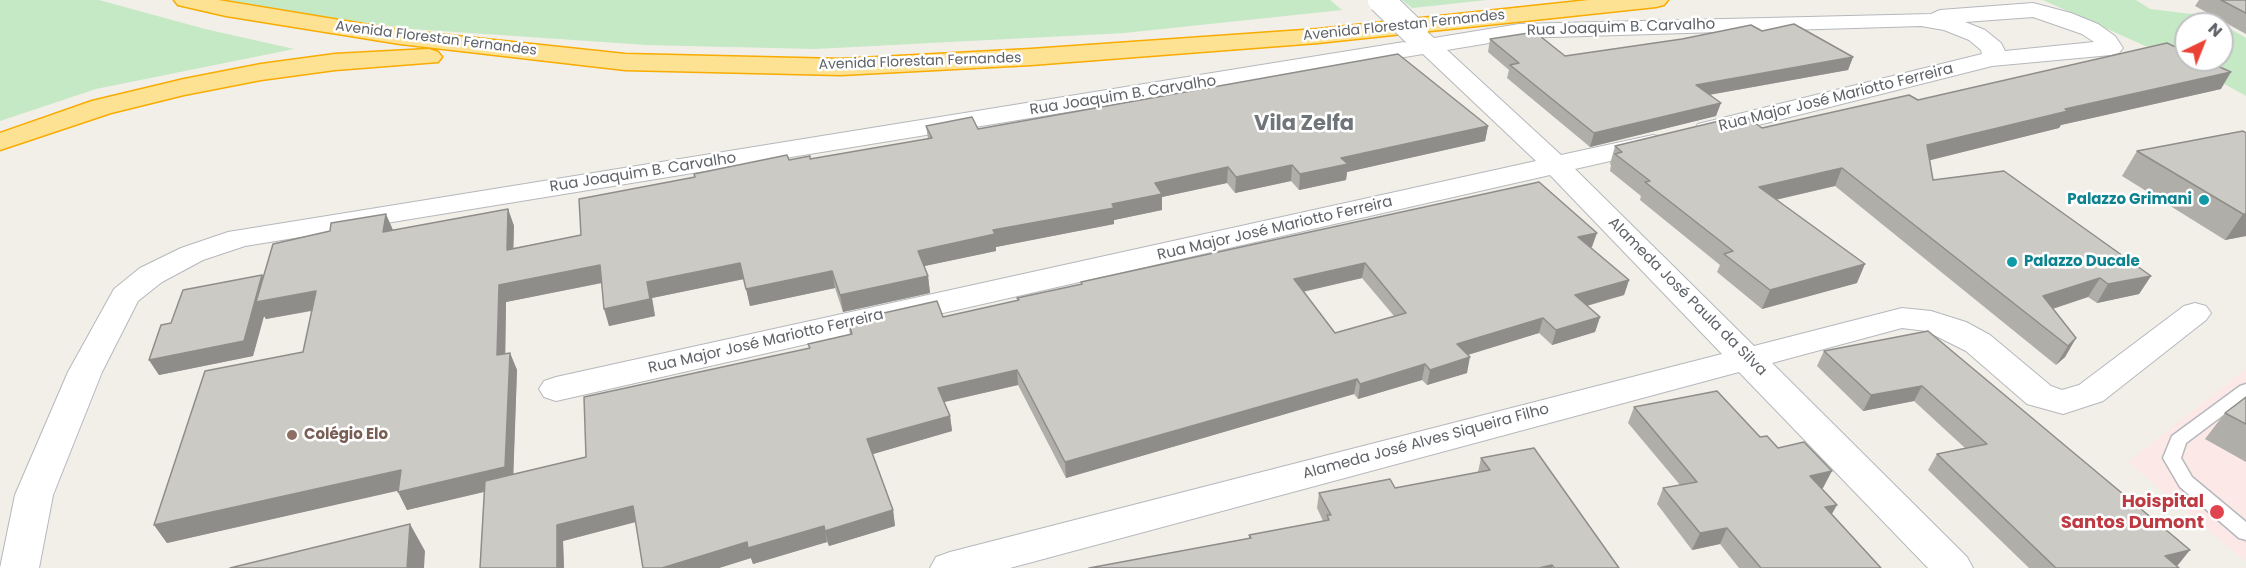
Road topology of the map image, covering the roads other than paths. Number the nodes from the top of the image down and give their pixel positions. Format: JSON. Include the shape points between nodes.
{"nodes":[{"id":1,"x":186,"y":0,"type":"edge"},
{"id":2,"x":1381,"y":0,"type":"edge"},
{"id":3,"x":1656,"y":0,"type":"edge"},
{"id":4,"x":1909,"y":19,"type":"junction"},
{"id":5,"x":1421,"y":40,"type":"junction"},
{"id":6,"x":1992,"y":59,"type":"junction"},
{"id":7,"x":625,"y":62,"type":"junction"},
{"id":8,"x":0,"y":142,"type":"edge"},
{"id":9,"x":1557,"y":166,"type":"junction"},
{"id":10,"x":2195,"y":313,"type":"dead end"},
{"id":11,"x":1748,"y":357,"type":"junction"},
{"id":12,"x":556,"y":389,"type":"dead end"},
{"id":13,"x":2246,"y":390,"type":"edge"},
{"id":14,"x":2246,"y":533,"type":"edge"},
{"id":15,"x":19,"y":568,"type":"edge"},
{"id":16,"x":950,"y":568,"type":"edge"},
{"id":17,"x":1953,"y":568,"type":"edge"}],
"edges":[{"from":1,"to":7,"type":"highway","name":"Avenida Florestan Fernandes","via":[[400,37]]},
{"from":2,"to":5,"type":"street","name":"Alameda José Paula da Silva","bridge":true},
{"from":3,"to":7,"type":"highway","name":"Avenida Florestan Fernandes","via":[[1318,36],[1031,57],[841,67]]},
{"from":4,"to":5,"type":"street","name":"Rua Joaquim B. Carvalho","via":[[1519,31]]},
{"from":4,"to":6,"type":"street","name":"Rua Joaquim B. Carvalho","via":[[1934,20],[1971,32],[1993,48]]},
{"from":4,"to":6,"type":"street","name":"Rua Major José Mariotto Ferreira","via":[[2033,10],[2090,29],[2111,48]]},
{"from":5,"to":9,"type":"street","name":"Alameda José Paula da Silva"},
{"from":5,"to":15,"type":"street","name":"Rua Joaquim B. Carvalho","via":[[239,238],[192,254],[151,275],[125,296],[85,372],[34,495]]},
{"from":6,"to":9,"type":"street","name":"Rua Major José Mariotto Ferreira"},
{"from":7,"to":8,"type":"highway","via":[[405,57],[324,63],[183,87],[102,107]]},
{"from":9,"to":11,"type":"street","name":"Alameda José Paula da Silva"},
{"from":9,"to":12,"type":"street","name":"Rua Major José Mariotto Ferreira"},
{"from":10,"to":11,"type":"street","name":"Alameda José Alves Siqueira Filho","via":[[2091,393],[2063,402],[2039,395],[1978,343],[1931,321],[1902,318]]},
{"from":11,"to":16,"type":"street","name":"Alameda José Alves Siqueira Filho"},
{"from":11,"to":17,"type":"street","name":"Alameda José Paula da Silva"},
{"from":13,"to":14,"type":"lane","via":[[2178,440],[2172,458],[2186,482]]}]}
